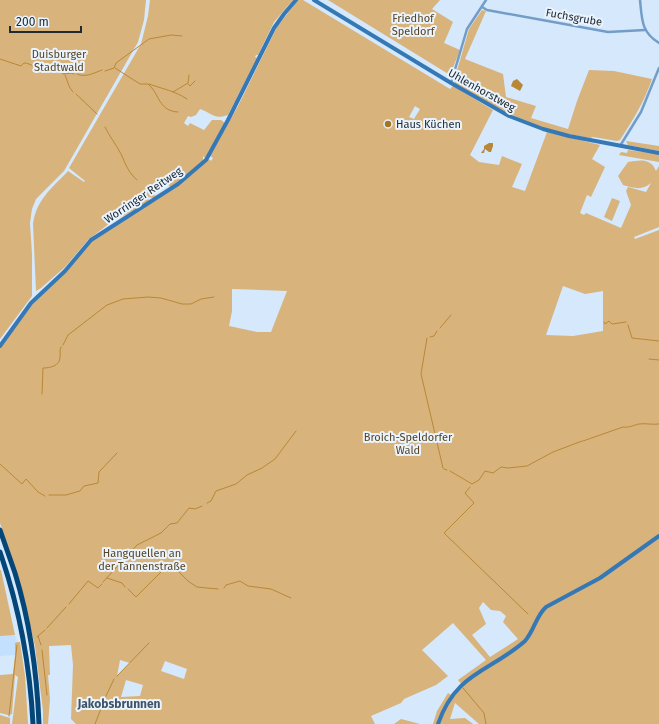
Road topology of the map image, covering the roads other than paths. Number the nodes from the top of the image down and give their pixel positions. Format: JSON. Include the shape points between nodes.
{"nodes":[{"id":1,"x":296,"y":0,"type":"edge"},
{"id":2,"x":314,"y":0,"type":"edge"},
{"id":3,"x":486,"y":0,"type":"edge"},
{"id":4,"x":640,"y":0,"type":"edge"},
{"id":5,"x":482,"y":7,"type":"junction"},
{"id":6,"x":645,"y":30,"type":"junction"},
{"id":7,"x":659,"y":43,"type":"edge"},
{"id":8,"x":659,"y":68,"type":"edge"},
{"id":9,"x":451,"y":83,"type":"junction"},
{"id":10,"x":620,"y":146,"type":"junction"},
{"id":11,"x":659,"y":152,"type":"edge"},
{"id":12,"x":0,"y":346,"type":"edge"},
{"id":13,"x":0,"y":530,"type":"edge"},
{"id":14,"x":659,"y":536,"type":"edge"},
{"id":15,"x":0,"y":552,"type":"edge"},
{"id":16,"x":33,"y":724,"type":"edge"},
{"id":17,"x":40,"y":724,"type":"edge"},
{"id":18,"x":438,"y":724,"type":"edge"}],
"edges":[{"from":1,"to":12,"type":"street","name":"Worringer Reitweg","via":[[274,28],[206,160],[178,184],[91,240],[65,271],[31,303]]},
{"from":2,"to":9,"type":"street","name":"Uhlenhorstweg"},
{"from":3,"to":5,"type":"street"},
{"from":4,"to":6,"type":"street"},
{"from":5,"to":6,"type":"street","name":"Fuchsgrube","via":[[608,32]]},
{"from":5,"to":9,"type":"street","via":[[467,29]]},
{"from":6,"to":7,"type":"street"},
{"from":8,"to":10,"type":"street","via":[[641,112]]},
{"from":9,"to":10,"type":"street","name":"Uhlenhorstweg","via":[[526,123],[569,136]]},
{"from":10,"to":11,"type":"street","name":"Uhlenhorstweg"},
{"from":13,"to":17,"type":"highway","via":[[15,574],[27,625]]},
{"from":14,"to":18,"type":"street","via":[[600,578],[542,610],[525,641],[460,685]]},
{"from":15,"to":16,"type":"highway","via":[[26,652]]}]}
